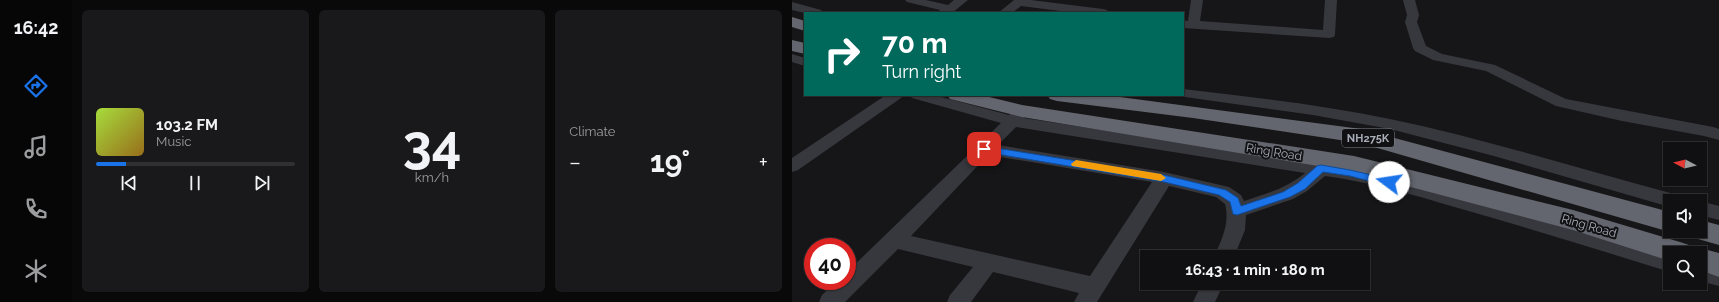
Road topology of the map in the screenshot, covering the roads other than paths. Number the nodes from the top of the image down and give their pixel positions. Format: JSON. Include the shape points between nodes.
{"nodes":[{"id":1,"x":911,"y":0,"type":"edge"},
{"id":2,"x":962,"y":0,"type":"edge"},
{"id":3,"x":1089,"y":0,"type":"edge"},
{"id":4,"x":1197,"y":0,"type":"edge"},
{"id":5,"x":1331,"y":0,"type":"edge"},
{"id":6,"x":1409,"y":0,"type":"edge"},
{"id":7,"x":1020,"y":1,"type":"edge"},
{"id":8,"x":792,"y":6,"type":"edge"},
{"id":9,"x":947,"y":11,"type":"edge"},
{"id":10,"x":1078,"y":11,"type":"edge"},
{"id":11,"x":813,"y":12,"type":"edge"},
{"id":12,"x":1005,"y":12,"type":"edge"},
{"id":13,"x":1090,"y":12,"type":"edge"},
{"id":14,"x":792,"y":22,"type":"edge"},
{"id":15,"x":1188,"y":25,"type":"edge"},
{"id":16,"x":804,"y":26,"type":"edge"},
{"id":17,"x":792,"y":45,"type":"edge"},
{"id":18,"x":804,"y":49,"type":"edge"},
{"id":19,"x":792,"y":58,"type":"edge"},
{"id":20,"x":804,"y":62,"type":"edge"},
{"id":21,"x":1184,"y":93,"type":"edge"},
{"id":22,"x":895,"y":96,"type":"edge"},
{"id":23,"x":922,"y":96,"type":"edge"},
{"id":24,"x":960,"y":96,"type":"edge"},
{"id":25,"x":1065,"y":96,"type":"edge"},
{"id":26,"x":1017,"y":116,"type":"junction"},
{"id":27,"x":1719,"y":135,"type":"edge"},
{"id":28,"x":984,"y":149,"type":"junction"},
{"id":29,"x":792,"y":166,"type":"edge"},
{"id":30,"x":1321,"y":169,"type":"junction"},
{"id":31,"x":1164,"y":178,"type":"junction"},
{"id":32,"x":1663,"y":198,"type":"edge"},
{"id":33,"x":1707,"y":210,"type":"edge"},
{"id":34,"x":1237,"y":211,"type":"junction"},
{"id":35,"x":1719,"y":213,"type":"edge"},
{"id":36,"x":1663,"y":220,"type":"edge"},
{"id":37,"x":1707,"y":232,"type":"edge"},
{"id":38,"x":1719,"y":235,"type":"edge"},
{"id":39,"x":894,"y":240,"type":"junction"},
{"id":40,"x":1663,"y":248,"type":"edge"},
{"id":41,"x":1227,"y":250,"type":"edge"},
{"id":42,"x":1663,"y":261,"type":"edge"},
{"id":43,"x":1707,"y":261,"type":"edge"},
{"id":44,"x":989,"y":262,"type":"junction"},
{"id":45,"x":1719,"y":265,"type":"edge"},
{"id":46,"x":1707,"y":274,"type":"edge"},
{"id":47,"x":1719,"y":277,"type":"edge"},
{"id":48,"x":1210,"y":290,"type":"edge"},
{"id":49,"x":1090,"y":294,"type":"edge"},
{"id":50,"x":830,"y":302,"type":"edge"},
{"id":51,"x":958,"y":302,"type":"edge"},
{"id":52,"x":1204,"y":302,"type":"edge"}],
"edges":[{"from":1,"to":9,"type":"street"},
{"from":2,"to":9,"type":"street"},
{"from":3,"to":10,"type":"street"},
{"from":4,"to":15,"type":"street"},
{"from":5,"to":15,"type":"street","via":[[1329,34]]},
{"from":6,"to":27,"type":"street","via":[[1420,48],[1438,57],[1490,68],[1561,103]]},
{"from":7,"to":10,"type":"street"},
{"from":7,"to":12,"type":"street"},
{"from":8,"to":11,"type":"street"},
{"from":10,"to":13,"type":"street"},
{"from":14,"to":16,"type":"highway"},
{"from":17,"to":18,"type":"highway"},
{"from":19,"to":20,"type":"street"},
{"from":21,"to":32,"type":"street","via":[[1390,124]]},
{"from":22,"to":29,"type":"street"},
{"from":23,"to":26,"type":"street"},
{"from":24,"to":26,"type":"highway","name":"Ring Road","number":"NH275K"},
{"from":25,"to":36,"type":"highway","name":"Ring Road","number":"NH275K","via":[[1361,136]]},
{"from":26,"to":28,"type":"street"},
{"from":26,"to":30,"type":"street","via":[[1251,159]]},
{"from":26,"to":40,"type":"highway","name":"Ring Road","number":"NH275K","via":[[1354,164],[1573,220]]},
{"from":28,"to":31,"type":"street"},
{"from":28,"to":39,"type":"street"},
{"from":30,"to":34,"type":"street","via":[[1301,186],[1286,194]]},
{"from":30,"to":42,"type":"street","via":[[1350,173],[1415,189]]},
{"from":31,"to":34,"type":"street","via":[[1222,192],[1234,200]]},
{"from":31,"to":49,"type":"street"},
{"from":33,"to":35,"type":"street"},
{"from":34,"to":41,"type":"street","via":[[1237,227]]},
{"from":37,"to":38,"type":"highway"},
{"from":39,"to":44,"type":"street"},
{"from":39,"to":50,"type":"street"},
{"from":43,"to":45,"type":"highway"},
{"from":44,"to":49,"type":"street"},
{"from":44,"to":51,"type":"street"},
{"from":46,"to":47,"type":"street"},
{"from":48,"to":52,"type":"street"}]}
